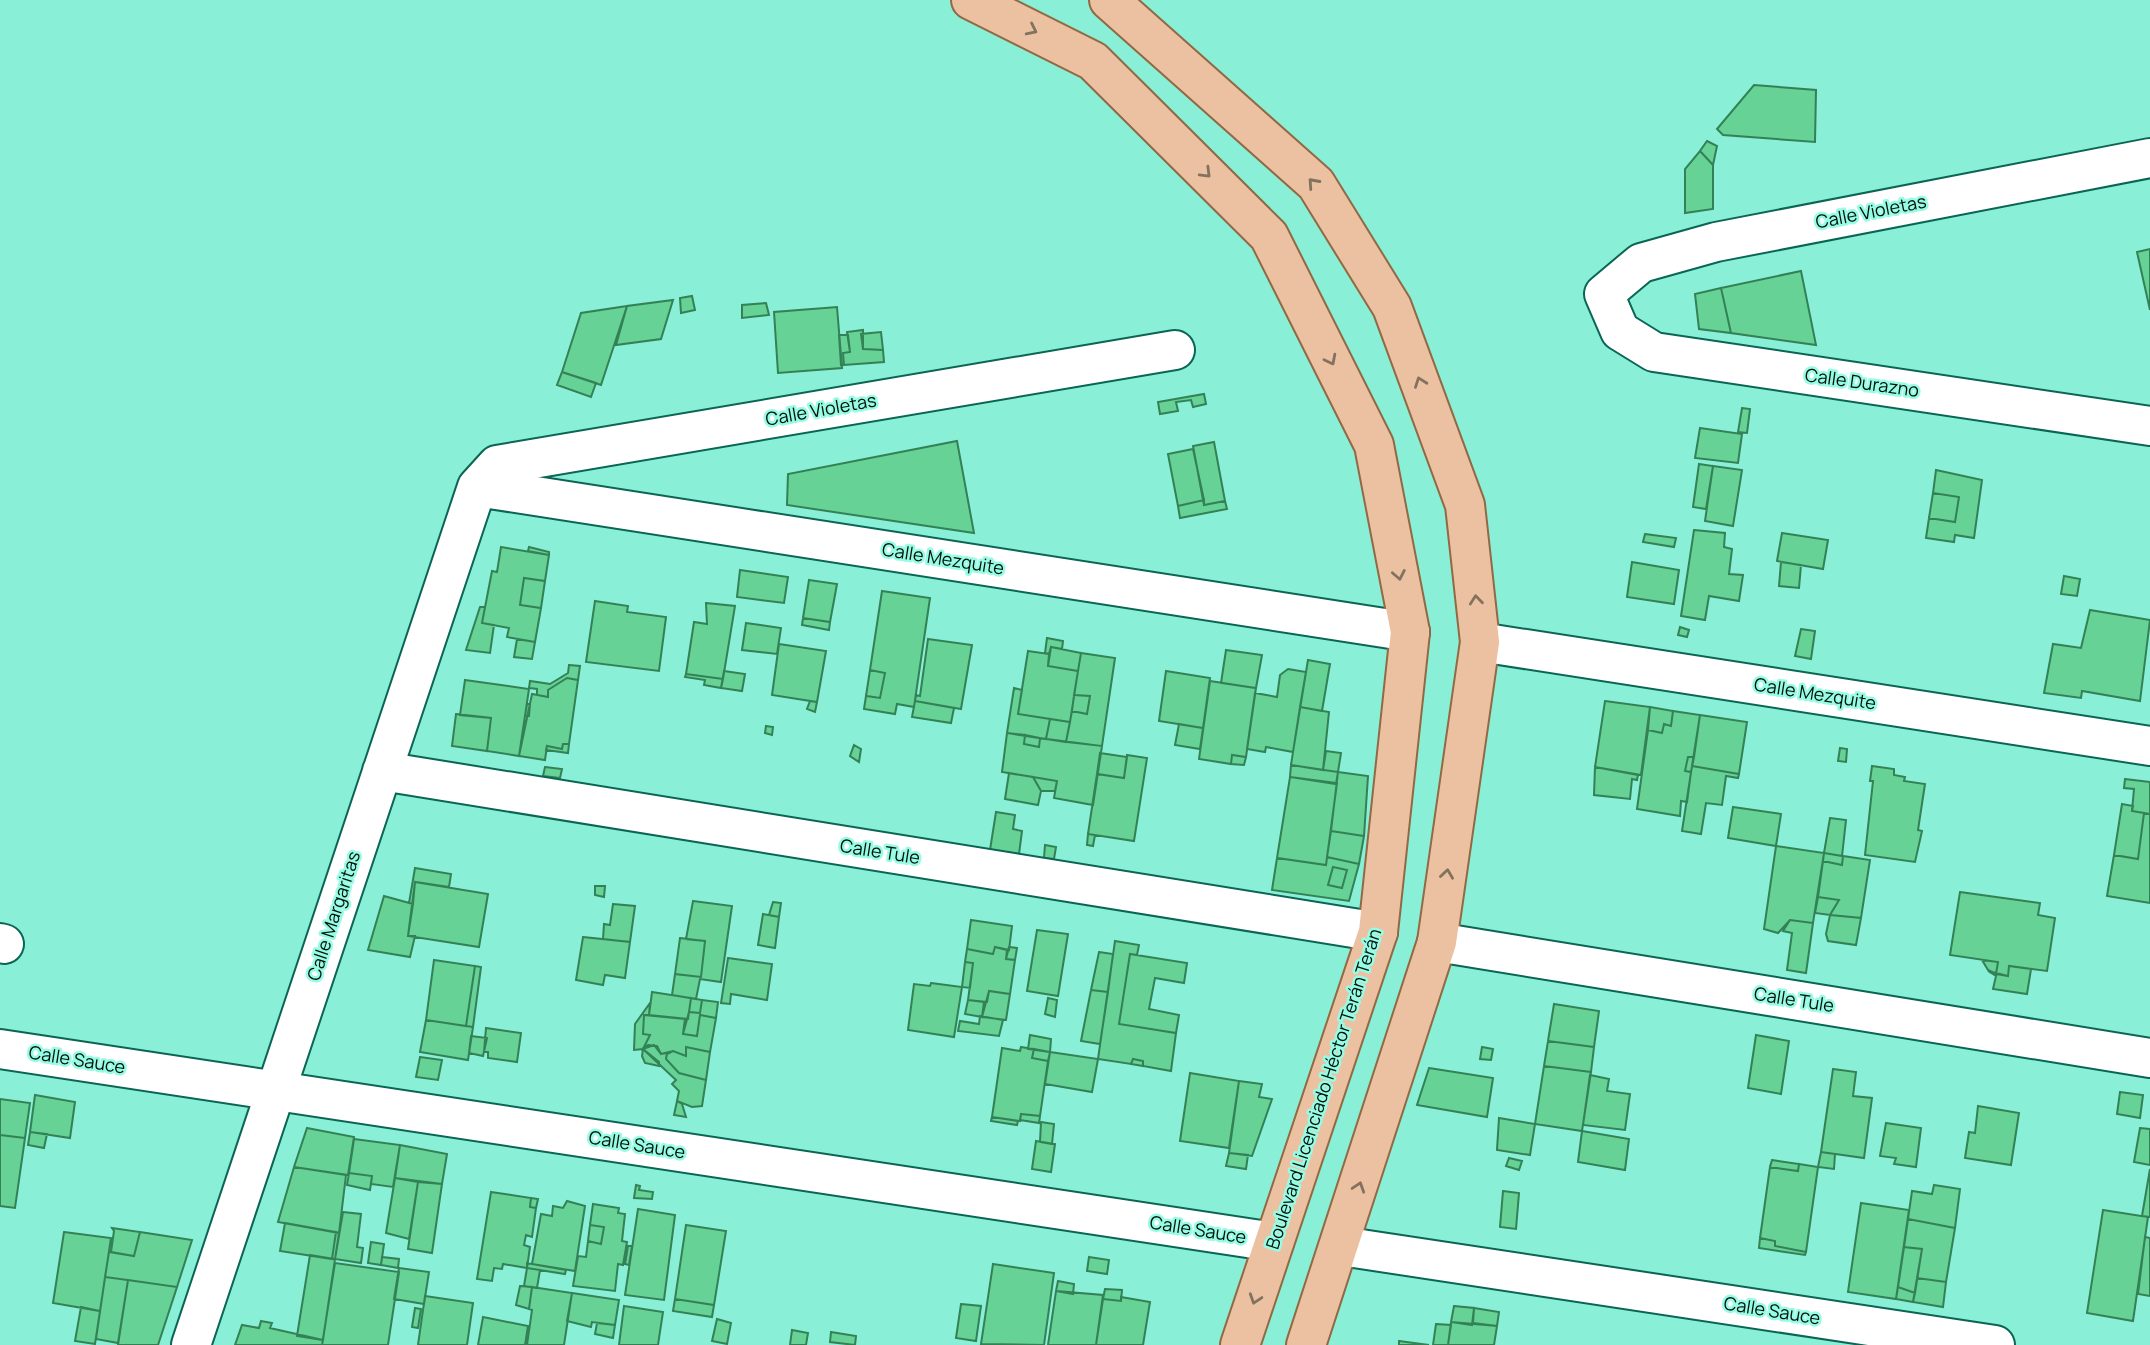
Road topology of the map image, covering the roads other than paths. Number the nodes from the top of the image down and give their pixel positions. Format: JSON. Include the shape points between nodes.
{"nodes":[{"id":1,"x":971,"y":0,"type":"edge"},
{"id":2,"x":1110,"y":0,"type":"edge"},
{"id":3,"x":2150,"y":158,"type":"edge"},
{"id":4,"x":1604,"y":294,"type":"joint"},
{"id":5,"x":1175,"y":350,"type":"dead end"},
{"id":6,"x":2150,"y":426,"type":"edge"},
{"id":7,"x":477,"y":487,"type":"junction"},
{"id":8,"x":1410,"y":632,"type":"junction"},
{"id":9,"x":1480,"y":642,"type":"junction"},
{"id":10,"x":2150,"y":747,"type":"edge"},
{"id":11,"x":382,"y":771,"type":"junction"},
{"id":12,"x":1378,"y":932,"type":"junction"},
{"id":13,"x":1437,"y":942,"type":"junction"},
{"id":14,"x":0,"y":1049,"type":"edge"},
{"id":15,"x":2150,"y":1058,"type":"edge"},
{"id":16,"x":276,"y":1091,"type":"junction"},
{"id":17,"x":1274,"y":1242,"type":"junction"},
{"id":18,"x":1341,"y":1246,"type":"junction"},
{"id":19,"x":191,"y":1345,"type":"edge"},
{"id":20,"x":1240,"y":1345,"type":"edge"},
{"id":21,"x":1306,"y":1345,"type":"edge"},
{"id":22,"x":1995,"y":1345,"type":"edge"}],
"edges":[{"from":1,"to":8,"type":"main road","name":"Boulevard Licenciado Héctor Terán Terán","one_way":true,"via":[[1093,61],[1269,236],[1374,445]]},
{"from":9,"to":2,"type":"main road","one_way":true,"via":[[1465,505],[1392,307],[1316,184]]},
{"from":3,"to":4,"type":"street","name":"Calle Violetas","via":[[1716,242],[1641,263]]},
{"from":4,"to":6,"type":"street","name":"Calle Durazno","via":[[1620,331],[1654,352]]},
{"from":5,"to":7,"type":"street","name":"Calle Violetas","via":[[497,465]]},
{"from":7,"to":8,"type":"street","name":"Calle Mezquite"},
{"from":7,"to":11,"type":"street","name":"Calle Margaritas"},
{"from":8,"to":12,"type":"main road","name":"Boulevard Licenciado Héctor Terán Terán"},
{"from":9,"to":10,"type":"street","name":"Calle Mezquite"},
{"from":13,"to":9,"type":"main road","one_way":true},
{"from":11,"to":12,"type":"street","name":"Calle Tule"},
{"from":11,"to":16,"type":"street","name":"Calle Margaritas"},
{"from":12,"to":17,"type":"main road","name":"Boulevard Licenciado Héctor Terán Terán"},
{"from":13,"to":15,"type":"street","name":"Calle Tule"},
{"from":18,"to":13,"type":"main road","one_way":true},
{"from":14,"to":16,"type":"street","name":"Calle Sauce"},
{"from":16,"to":17,"type":"street","name":"Calle Sauce"},
{"from":16,"to":19,"type":"street","name":"Calle Margaritas"},
{"from":17,"to":20,"type":"main road","name":"Boulevard Licenciado Héctor Terán Terán","one_way":true},
{"from":18,"to":21,"type":"main road"},
{"from":18,"to":22,"type":"street","name":"Calle Sauce"}]}
